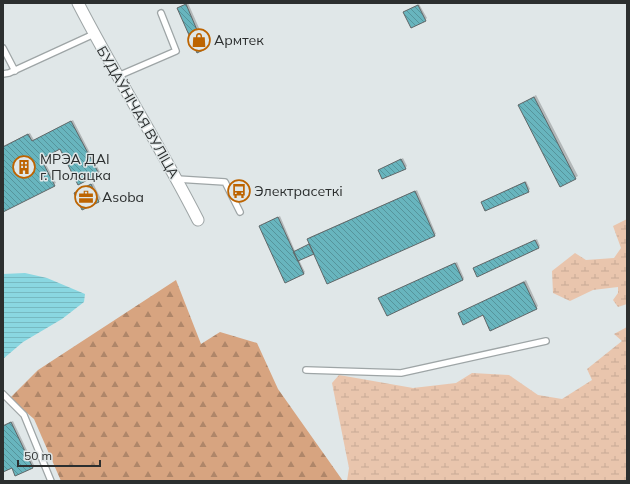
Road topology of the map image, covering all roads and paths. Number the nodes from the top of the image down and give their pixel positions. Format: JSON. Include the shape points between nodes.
{"nodes":[{"id":1,"x":78,"y":3,"type":"edge"},
{"id":2,"x":161,"y":13,"type":"dead end"},
{"id":3,"x":94,"y":34,"type":"junction"},
{"id":4,"x":3,"y":48,"type":"edge"},
{"id":5,"x":15,"y":71,"type":"junction"},
{"id":6,"x":3,"y":74,"type":"edge"},
{"id":7,"x":118,"y":76,"type":"junction"},
{"id":8,"x":177,"y":179,"type":"junction"},
{"id":9,"x":240,"y":212,"type":"dead end"},
{"id":10,"x":198,"y":220,"type":"dead end"},
{"id":11,"x":546,"y":342,"type":"dead end"},
{"id":12,"x":306,"y":370,"type":"dead end"},
{"id":13,"x":3,"y":394,"type":"edge"},
{"id":14,"x":51,"y":481,"type":"edge"}],
"edges":[{"from":1,"to":3,"type":"street","name":"БУДАЎНІЧАЯ ВУЛІЦА"},
{"from":2,"to":7,"type":"lane","via":[[176,51]]},
{"from":3,"to":5,"type":"lane"},
{"from":3,"to":7,"type":"street","name":"БУДАЎНІЧАЯ ВУЛІЦА"},
{"from":4,"to":5,"type":"lane"},
{"from":5,"to":6,"type":"lane"},
{"from":7,"to":8,"type":"street","name":"БУДАЎНІЧАЯ ВУЛІЦА"},
{"from":8,"to":9,"type":"lane","via":[[225,182]]},
{"from":8,"to":10,"type":"street","name":"БУДАЎНІЧАЯ ВУЛІЦА"},
{"from":11,"to":12,"type":"lane","via":[[401,373]]},
{"from":13,"to":14,"type":"lane","via":[[24,415]]}]}
